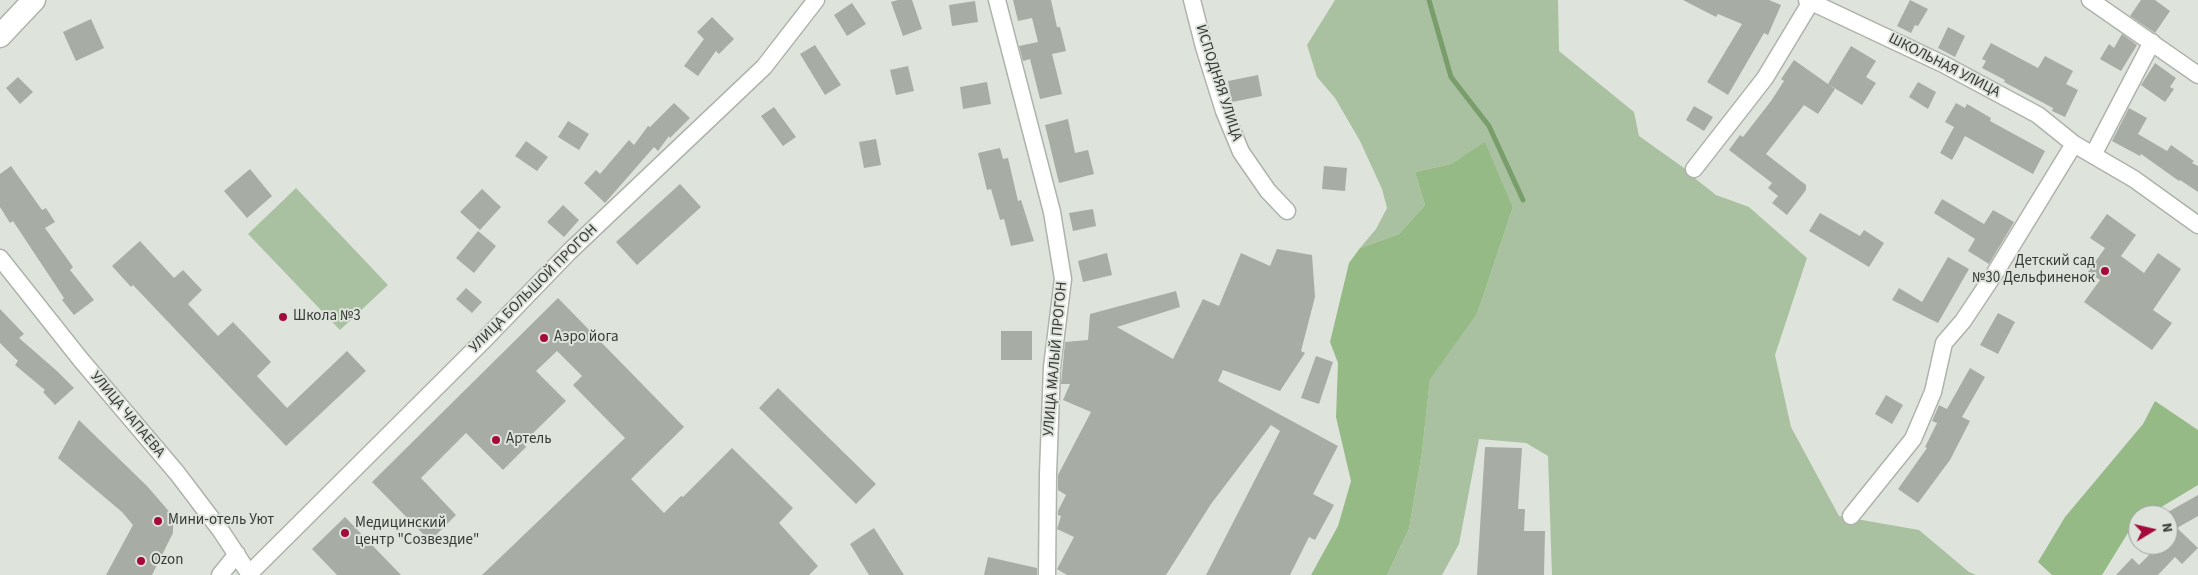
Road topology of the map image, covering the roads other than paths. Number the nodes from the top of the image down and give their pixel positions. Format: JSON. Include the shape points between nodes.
{"nodes":[{"id":1,"x":34,"y":0,"type":"edge"},
{"id":2,"x":816,"y":0,"type":"edge"},
{"id":3,"x":997,"y":0,"type":"edge"},
{"id":4,"x":1192,"y":0,"type":"edge"},
{"id":5,"x":2090,"y":0,"type":"edge"},
{"id":6,"x":1810,"y":1,"type":"edge"},
{"id":7,"x":0,"y":36,"type":"edge"},
{"id":8,"x":2152,"y":42,"type":"junction"},
{"id":9,"x":2198,"y":75,"type":"edge"},
{"id":10,"x":2074,"y":144,"type":"junction"},
{"id":11,"x":2093,"y":155,"type":"junction"},
{"id":12,"x":1694,"y":169,"type":"dead end"},
{"id":13,"x":1287,"y":211,"type":"dead end"},
{"id":14,"x":2198,"y":225,"type":"edge"},
{"id":15,"x":0,"y":258,"type":"edge"},
{"id":16,"x":1851,"y":516,"type":"dead end"},
{"id":17,"x":237,"y":554,"type":"junction"},
{"id":18,"x":220,"y":575,"type":"edge"},
{"id":19,"x":249,"y":575,"type":"edge"},
{"id":20,"x":1047,"y":575,"type":"edge"}],
"edges":[{"from":1,"to":7,"type":"main road"},
{"from":2,"to":19,"type":"street","name":"УЛИЦА БОЛЬШОЙ ПРОГОН","via":[[764,67],[570,251]]},
{"from":3,"to":20,"type":"street","name":"УЛИЦА МАЛЫЙ ПРОГОН","via":[[1052,212],[1063,279],[1052,367]]},
{"from":4,"to":13,"type":"street","name":"ИСПОДНЯЯ УЛИЦА","via":[[1224,112],[1241,152],[1268,191]]},
{"from":5,"to":8,"type":"street"},
{"from":6,"to":10,"type":"street","name":"ШКОЛЬНАЯ УЛИЦА","via":[[1960,73],[2038,115]]},
{"from":6,"to":12,"type":"street","via":[[1766,78]]},
{"from":8,"to":9,"type":"street"},
{"from":8,"to":11,"type":"street"},
{"from":10,"to":11,"type":"street","name":"ШКОЛЬНАЯ УЛИЦА"},
{"from":10,"to":16,"type":"street","via":[[1995,273],[1963,321],[1944,342],[1933,392],[1912,439]]},
{"from":11,"to":14,"type":"street","name":"ШКОЛЬНАЯ УЛИЦА"},
{"from":15,"to":17,"type":"street","name":"УЛИЦА ЧАПАЕВА","via":[[177,473]]},
{"from":17,"to":18,"type":"street"},
{"from":17,"to":19,"type":"street","name":"УЛИЦА ЧАПАЕВА"}]}
